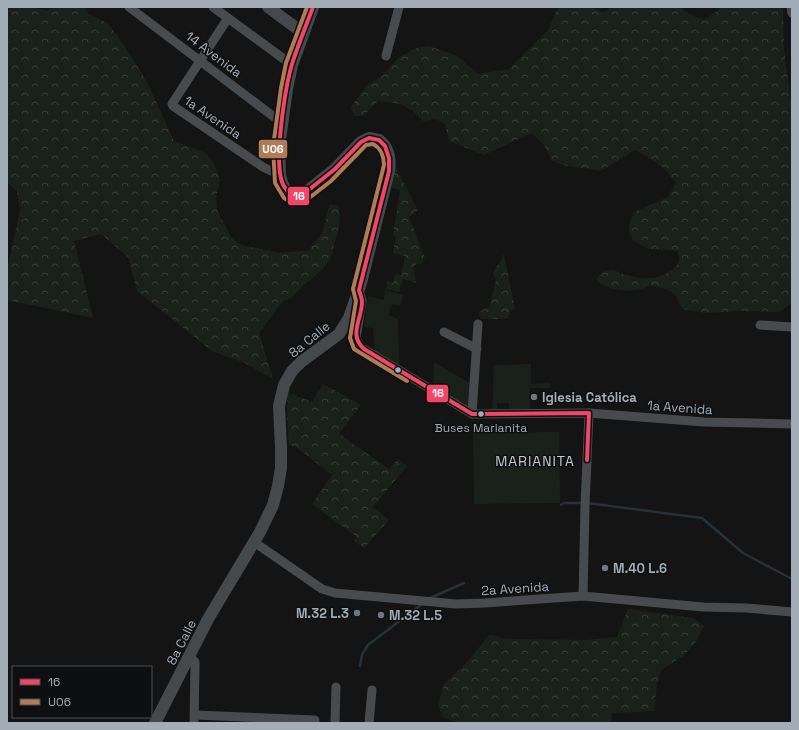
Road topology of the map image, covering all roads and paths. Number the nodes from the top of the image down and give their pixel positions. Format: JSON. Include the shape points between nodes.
{"nodes":[{"id":1,"x":129,"y":7,"type":"edge"},
{"id":2,"x":213,"y":7,"type":"edge"},
{"id":3,"x":268,"y":7,"type":"edge"},
{"id":4,"x":313,"y":7,"type":"edge"},
{"id":5,"x":399,"y":7,"type":"edge"},
{"id":6,"x":791,"y":7,"type":"edge"},
{"id":7,"x":792,"y":13,"type":"edge"},
{"id":8,"x":228,"y":18,"type":"junction"},
{"id":9,"x":303,"y":33,"type":"junction"},
{"id":10,"x":386,"y":56,"type":"dead end"},
{"id":11,"x":200,"y":60,"type":"junction"},
{"id":12,"x":292,"y":65,"type":"junction"},
{"id":13,"x":282,"y":123,"type":"junction"},
{"id":14,"x":280,"y":175,"type":"junction"},
{"id":15,"x":359,"y":290,"type":"junction"},
{"id":16,"x":478,"y":324,"type":"dead end"},
{"id":17,"x":760,"y":325,"type":"dead end"},
{"id":18,"x":792,"y":328,"type":"edge"},
{"id":19,"x":444,"y":332,"type":"dead end"},
{"id":20,"x":477,"y":349,"type":"junction"},
{"id":21,"x":589,"y":413,"type":"junction"},
{"id":22,"x":472,"y":414,"type":"junction"},
{"id":23,"x":792,"y":424,"type":"edge"},
{"id":24,"x":254,"y":542,"type":"junction"},
{"id":25,"x":583,"y":596,"type":"junction"},
{"id":26,"x":792,"y":612,"type":"edge"},
{"id":27,"x":189,"y":656,"type":"junction"},
{"id":28,"x":336,"y":687,"type":"dead end"},
{"id":29,"x":372,"y":690,"type":"dead end"},
{"id":30,"x":195,"y":719,"type":"edge"},
{"id":31,"x":315,"y":720,"type":"dead end"},
{"id":32,"x":155,"y":723,"type":"edge"},
{"id":33,"x":335,"y":723,"type":"edge"},
{"id":34,"x":369,"y":723,"type":"edge"}],
"edges":[{"from":1,"to":11,"type":"street","name":"14 Avenida"},
{"from":2,"to":8,"type":"street"},
{"from":3,"to":9,"type":"main road"},
{"from":4,"to":9,"type":"main road","name":"8a Calle"},
{"from":5,"to":10,"type":"street"},
{"from":6,"to":7,"type":"street"},
{"from":8,"to":11,"type":"street"},
{"from":8,"to":12,"type":"street"},
{"from":9,"to":12,"type":"main road","name":"8a Calle"},
{"from":11,"to":13,"type":"street","name":"14 Avenida"},
{"from":11,"to":14,"type":"street","name":"1a Avenida","via":[[173,102],[173,106],[263,167]]},
{"from":12,"to":13,"type":"main road","name":"8a Calle"},
{"from":13,"to":14,"type":"main road","name":"8a Calle","via":[[279,147]]},
{"from":14,"to":15,"type":"main road","name":"8a Calle","via":[[286,190],[299,197],[363,140],[374,138],[384,145],[390,157],[390,166]]},
{"from":15,"to":22,"type":"street","via":[[362,301],[356,338],[359,346]]},
{"from":15,"to":24,"type":"main road","name":"8a Calle","via":[[353,312],[343,329],[305,358],[286,380],[279,406],[282,448],[278,486],[273,505]]},
{"from":16,"to":20,"type":"street"},
{"from":17,"to":18,"type":"street"},
{"from":19,"to":20,"type":"street"},
{"from":20,"to":22,"type":"street"},
{"from":21,"to":22,"type":"street","name":"1a Avenida"},
{"from":21,"to":23,"type":"street","name":"1a Avenida","via":[[704,422]]},
{"from":21,"to":25,"type":"street"},
{"from":24,"to":25,"type":"street","name":"2a Avenida","via":[[325,590],[335,593],[456,604]]},
{"from":24,"to":27,"type":"main road","name":"8a Calle"},
{"from":25,"to":26,"type":"street","name":"2a Avenida"},
{"from":27,"to":30,"type":"street","via":[[195,666]]},
{"from":27,"to":32,"type":"main road","name":"8a Calle"},
{"from":28,"to":33,"type":"street"},
{"from":29,"to":34,"type":"street"},
{"from":30,"to":31,"type":"street"}]}
